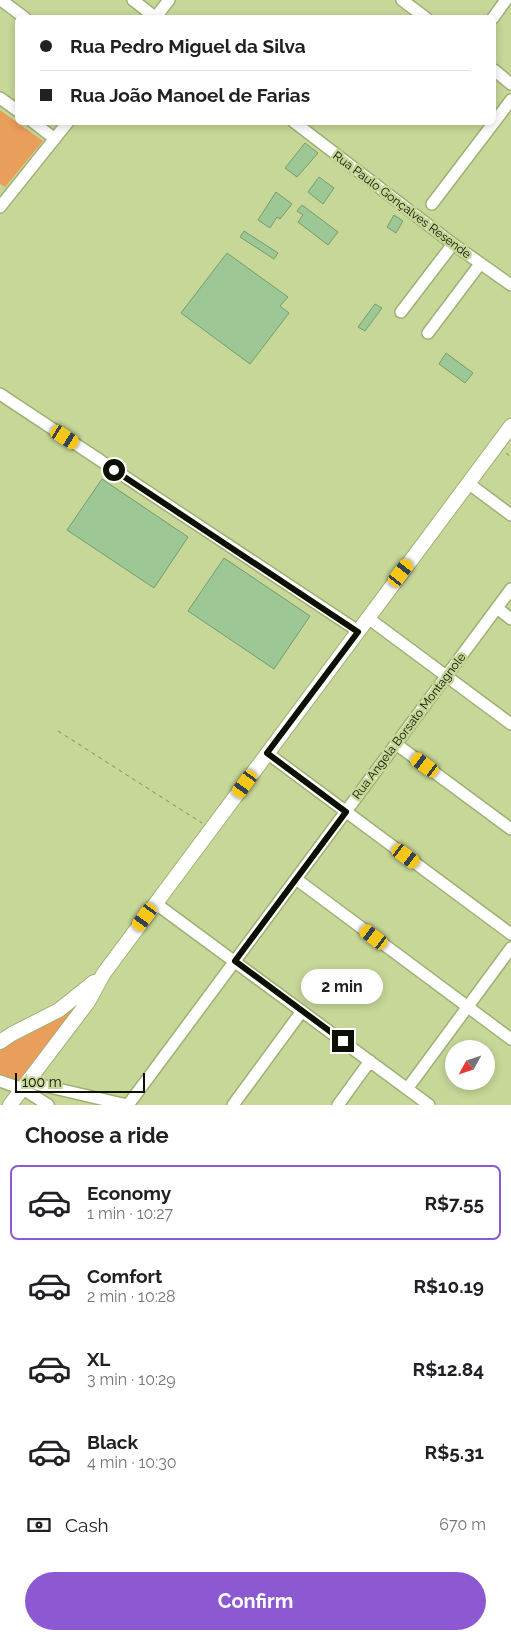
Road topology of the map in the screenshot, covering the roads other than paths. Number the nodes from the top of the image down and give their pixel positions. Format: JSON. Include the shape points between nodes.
{"nodes":[{"id":1,"x":1,"y":0,"type":"edge"},
{"id":2,"x":133,"y":0,"type":"edge"},
{"id":3,"x":169,"y":0,"type":"edge"},
{"id":4,"x":402,"y":0,"type":"edge"},
{"id":5,"x":506,"y":0,"type":"edge"},
{"id":6,"x":21,"y":15,"type":"edge"},
{"id":7,"x":152,"y":15,"type":"edge"},
{"id":8,"x":157,"y":15,"type":"edge"},
{"id":9,"x":422,"y":15,"type":"edge"},
{"id":10,"x":495,"y":15,"type":"edge"},
{"id":11,"x":496,"y":72,"type":"edge"},
{"id":12,"x":511,"y":84,"type":"edge"},
{"id":13,"x":0,"y":98,"type":"edge"},
{"id":14,"x":511,"y":100,"type":"edge"},
{"id":15,"x":15,"y":109,"type":"edge"},
{"id":16,"x":496,"y":120,"type":"edge"},
{"id":17,"x":37,"y":125,"type":"edge"},
{"id":18,"x":66,"y":125,"type":"edge"},
{"id":19,"x":298,"y":125,"type":"edge"},
{"id":20,"x":492,"y":125,"type":"edge"},
{"id":21,"x":55,"y":139,"type":"junction"},
{"id":22,"x":2,"y":202,"type":"edge"},
{"id":23,"x":432,"y":204,"type":"dead end"},
{"id":24,"x":454,"y":244,"type":"junction"},
{"id":25,"x":480,"y":264,"type":"junction"},
{"id":26,"x":511,"y":285,"type":"edge"},
{"id":27,"x":401,"y":312,"type":"dead end"},
{"id":28,"x":428,"y":332,"type":"dead end"},
{"id":29,"x":0,"y":394,"type":"edge"},
{"id":30,"x":511,"y":426,"type":"edge"},
{"id":31,"x":468,"y":483,"type":"junction"},
{"id":32,"x":511,"y":515,"type":"edge"},
{"id":33,"x":511,"y":589,"type":"edge"},
{"id":34,"x":496,"y":608,"type":"junction"},
{"id":35,"x":368,"y":618,"type":"junction"},
{"id":36,"x":511,"y":619,"type":"edge"},
{"id":37,"x":358,"y":632,"type":"junction"},
{"id":38,"x":446,"y":676,"type":"junction"},
{"id":39,"x":511,"y":724,"type":"edge"},
{"id":40,"x":396,"y":744,"type":"junction"},
{"id":41,"x":267,"y":753,"type":"junction"},
{"id":42,"x":346,"y":812,"type":"junction"},
{"id":43,"x":511,"y":829,"type":"edge"},
{"id":44,"x":296,"y":879,"type":"junction"},
{"id":45,"x":156,"y":903,"type":"junction"},
{"id":46,"x":511,"y":934,"type":"edge"},
{"id":47,"x":511,"y":948,"type":"edge"},
{"id":48,"x":235,"y":961,"type":"junction"},
{"id":49,"x":104,"y":973,"type":"junction"},
{"id":50,"x":467,"y":1007,"type":"junction"},
{"id":51,"x":302,"y":1012,"type":"junction"},
{"id":52,"x":511,"y":1039,"type":"edge"},
{"id":53,"x":0,"y":1042,"type":"edge"},
{"id":54,"x":370,"y":1061,"type":"junction"},
{"id":55,"x":0,"y":1081,"type":"edge"},
{"id":56,"x":25,"y":1086,"type":"junction"},
{"id":57,"x":407,"y":1088,"type":"junction"},
{"id":58,"x":10,"y":1105,"type":"edge"},
{"id":59,"x":48,"y":1105,"type":"edge"},
{"id":60,"x":127,"y":1105,"type":"edge"},
{"id":61,"x":233,"y":1105,"type":"edge"},
{"id":62,"x":338,"y":1105,"type":"edge"},
{"id":63,"x":429,"y":1105,"type":"edge"}],
"edges":[{"from":1,"to":6,"type":"street"},
{"from":2,"to":7,"type":"street"},
{"from":3,"to":8,"type":"street"},
{"from":4,"to":9,"type":"street"},
{"from":5,"to":10,"type":"street"},
{"from":11,"to":12,"type":"street"},
{"from":13,"to":15,"type":"street"},
{"from":14,"to":16,"type":"street"},
{"from":17,"to":21,"type":"street"},
{"from":18,"to":21,"type":"street"},
{"from":19,"to":24,"type":"street","name":"Rua Paulo Gonçalves Resende"},
{"from":20,"to":23,"type":"street"},
{"from":21,"to":22,"type":"street"},
{"from":24,"to":25,"type":"street","name":"Rua Paulo Gonçalves Resende"},
{"from":24,"to":27,"type":"street"},
{"from":25,"to":26,"type":"street","name":"Rua Paulo Gonçalves Resende"},
{"from":25,"to":28,"type":"street"},
{"from":29,"to":37,"type":"street"},
{"from":30,"to":31,"type":"main road"},
{"from":31,"to":32,"type":"street"},
{"from":31,"to":35,"type":"main road"},
{"from":33,"to":34,"type":"street","name":"Rua Angela Borsato Montagnole"},
{"from":34,"to":36,"type":"street"},
{"from":34,"to":38,"type":"street","name":"Rua Angela Borsato Montagnole"},
{"from":35,"to":37,"type":"main road"},
{"from":35,"to":38,"type":"street"},
{"from":37,"to":41,"type":"main road"},
{"from":38,"to":39,"type":"street"},
{"from":38,"to":40,"type":"street","name":"Rua Angela Borsato Montagnole"},
{"from":40,"to":42,"type":"street","name":"Rua Angela Borsato Montagnole"},
{"from":40,"to":43,"type":"street"},
{"from":41,"to":42,"type":"street"},
{"from":41,"to":45,"type":"main road"},
{"from":42,"to":44,"type":"street","name":"Rua Angela Borsato Montagnole"},
{"from":42,"to":46,"type":"street"},
{"from":44,"to":48,"type":"street","name":"Rua Angela Borsato Montagnole"},
{"from":44,"to":50,"type":"street"},
{"from":45,"to":48,"type":"street"},
{"from":45,"to":49,"type":"main road"},
{"from":47,"to":50,"type":"street"},
{"from":48,"to":51,"type":"street"},
{"from":48,"to":60,"type":"street","name":"Rua Angela Borsato Montagnole"},
{"from":49,"to":53,"type":"main road","via":[[76,999]]},
{"from":49,"to":56,"type":"main road","via":[[88,1002]]},
{"from":50,"to":52,"type":"street"},
{"from":50,"to":57,"type":"street"},
{"from":51,"to":54,"type":"street"},
{"from":51,"to":61,"type":"street"},
{"from":54,"to":57,"type":"street"},
{"from":54,"to":62,"type":"street"},
{"from":55,"to":56,"type":"street"},
{"from":56,"to":58,"type":"main road"},
{"from":56,"to":59,"type":"street"},
{"from":56,"to":60,"type":"street"},
{"from":57,"to":63,"type":"street"}]}
